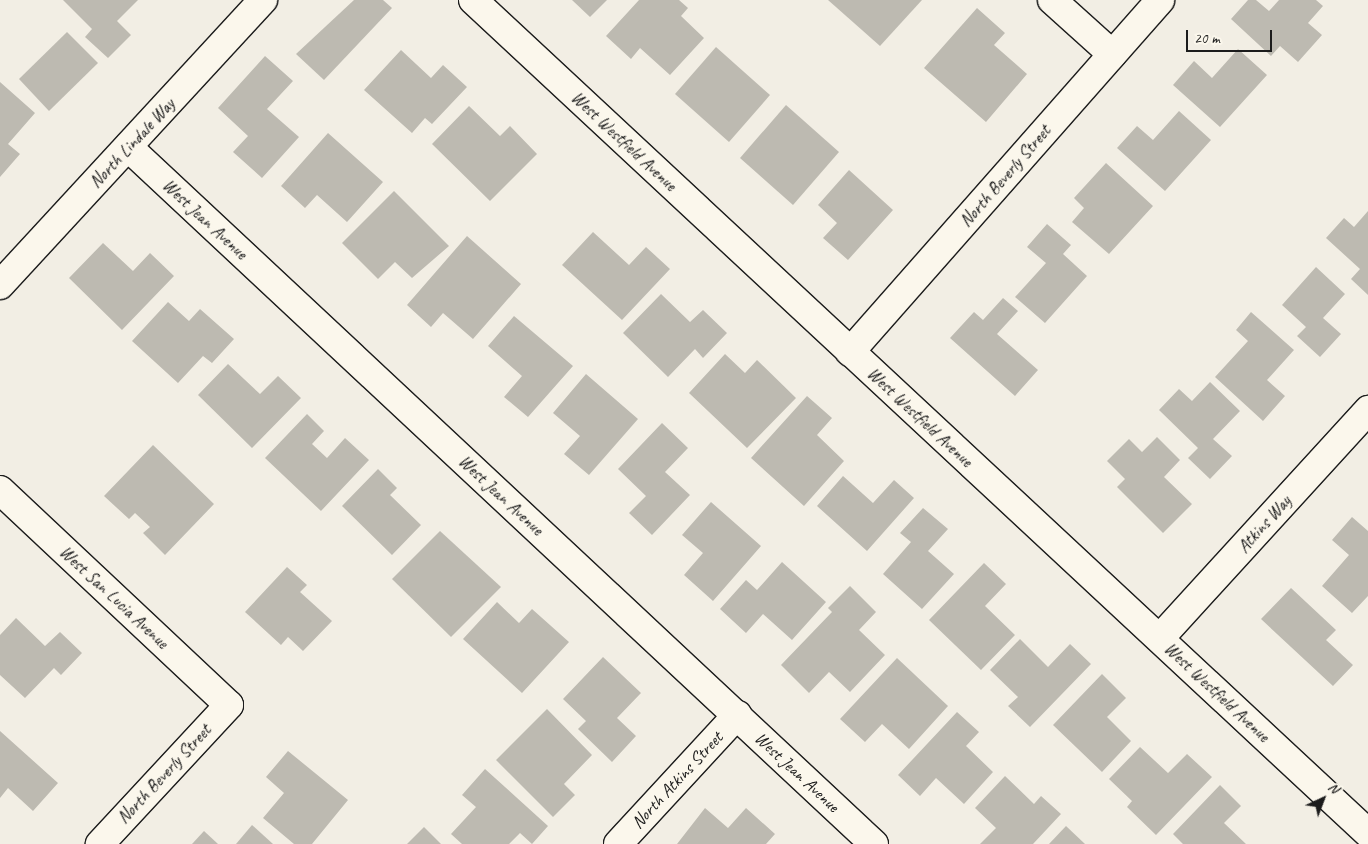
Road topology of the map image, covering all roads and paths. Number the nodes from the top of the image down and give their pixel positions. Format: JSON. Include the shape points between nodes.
{"nodes":[{"id":1,"x":263,"y":0,"type":"edge"},
{"id":2,"x":473,"y":0,"type":"edge"},
{"id":3,"x":1052,"y":0,"type":"edge"},
{"id":4,"x":1160,"y":0,"type":"edge"},
{"id":5,"x":1112,"y":54,"type":"junction"},
{"id":6,"x":128,"y":147,"type":"junction"},
{"id":7,"x":0,"y":285,"type":"edge"},
{"id":8,"x":850,"y":352,"type":"junction"},
{"id":9,"x":1368,"y":410,"type":"edge"},
{"id":10,"x":0,"y":490,"type":"edge"},
{"id":11,"x":1160,"y":638,"type":"junction"},
{"id":12,"x":229,"y":705,"type":"joint"},
{"id":13,"x":737,"y":715,"type":"junction"},
{"id":14,"x":1368,"y":833,"type":"edge"},
{"id":15,"x":100,"y":844,"type":"edge"},
{"id":16,"x":618,"y":844,"type":"edge"},
{"id":17,"x":874,"y":844,"type":"edge"}],
"edges":[{"from":1,"to":6,"type":"street","name":"North Lindale Way"},
{"from":2,"to":8,"type":"street","name":"West Westfield Avenue"},
{"from":3,"to":5,"type":"street"},
{"from":4,"to":5,"type":"street","name":"North Beverly Street"},
{"from":5,"to":8,"type":"street","name":"North Beverly Street"},
{"from":6,"to":7,"type":"street","name":"North Lindale Way"},
{"from":6,"to":13,"type":"street","name":"West Jean Avenue"},
{"from":8,"to":11,"type":"street","name":"West Westfield Avenue"},
{"from":9,"to":11,"type":"street","name":"Atkins Way"},
{"from":10,"to":12,"type":"street","name":"West San Lucia Avenue"},
{"from":11,"to":14,"type":"street","name":"West Westfield Avenue"},
{"from":12,"to":15,"type":"street","name":"North Beverly Street"},
{"from":13,"to":16,"type":"street","name":"North Atkins Street"},
{"from":13,"to":17,"type":"street","name":"West Jean Avenue"}]}
